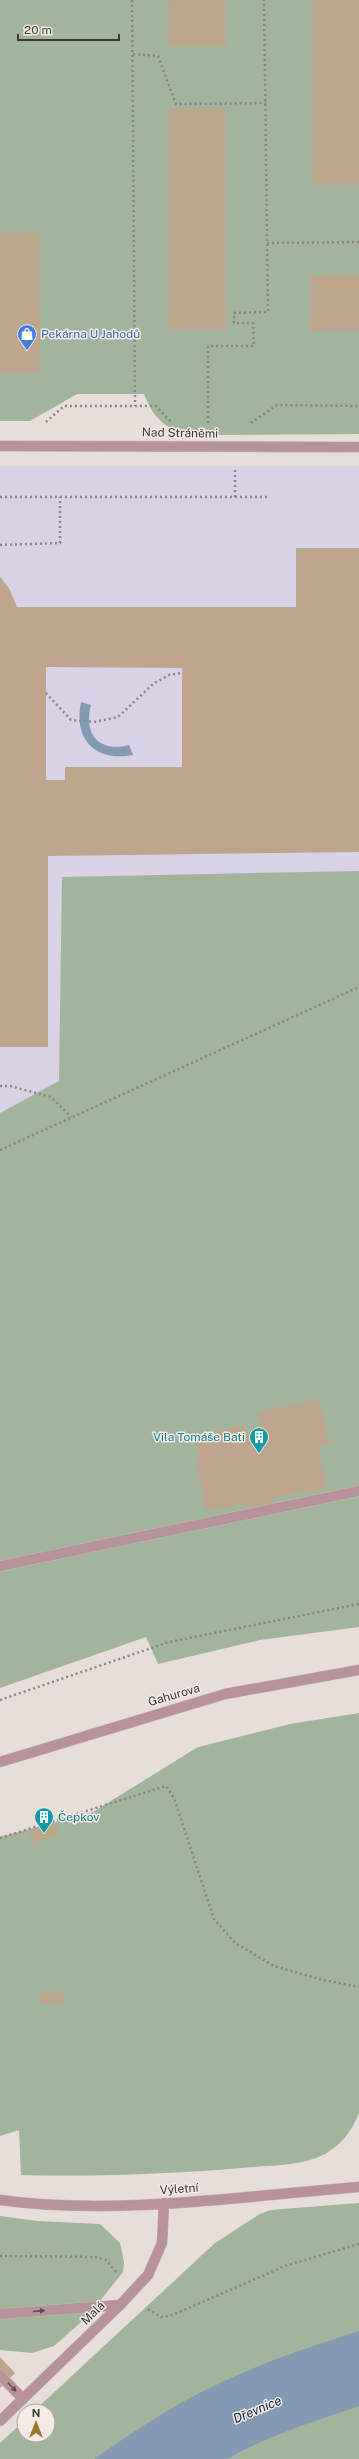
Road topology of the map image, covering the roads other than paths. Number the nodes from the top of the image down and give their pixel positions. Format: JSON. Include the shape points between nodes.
{"nodes":[{"id":1,"x":0,"y":446,"type":"edge"},
{"id":2,"x":359,"y":447,"type":"edge"},
{"id":3,"x":359,"y":1491,"type":"edge"},
{"id":4,"x":0,"y":1566,"type":"edge"},
{"id":5,"x":359,"y":1670,"type":"edge"},
{"id":6,"x":0,"y":1762,"type":"edge"},
{"id":7,"x":359,"y":2187,"type":"edge"},
{"id":8,"x":0,"y":2200,"type":"edge"},
{"id":9,"x":164,"y":2203,"type":"junction"},
{"id":10,"x":120,"y":2305,"type":"junction"},
{"id":11,"x":0,"y":2314,"type":"edge"},
{"id":12,"x":0,"y":2376,"type":"edge"},
{"id":13,"x":23,"y":2399,"type":"junction"},
{"id":14,"x":0,"y":2421,"type":"edge"}],
"edges":[{"from":1,"to":2,"type":"street","name":"Nad Stráněmi"},
{"from":3,"to":4,"type":"street"},
{"from":5,"to":6,"type":"street","name":"Gahurova","via":[[225,1694]]},
{"from":7,"to":9,"type":"street","name":"Výletní"},
{"from":8,"to":9,"type":"street","name":"Výletní","via":[[63,2205]]},
{"from":9,"to":10,"type":"street","name":"Malá","via":[[162,2243],[158,2256],[148,2275]]},
{"from":11,"to":10,"type":"street","one_way":true},
{"from":10,"to":13,"type":"street","name":"Malá"},
{"from":12,"to":13,"type":"street","one_way":true},
{"from":13,"to":14,"type":"street","name":"Malá"}]}
